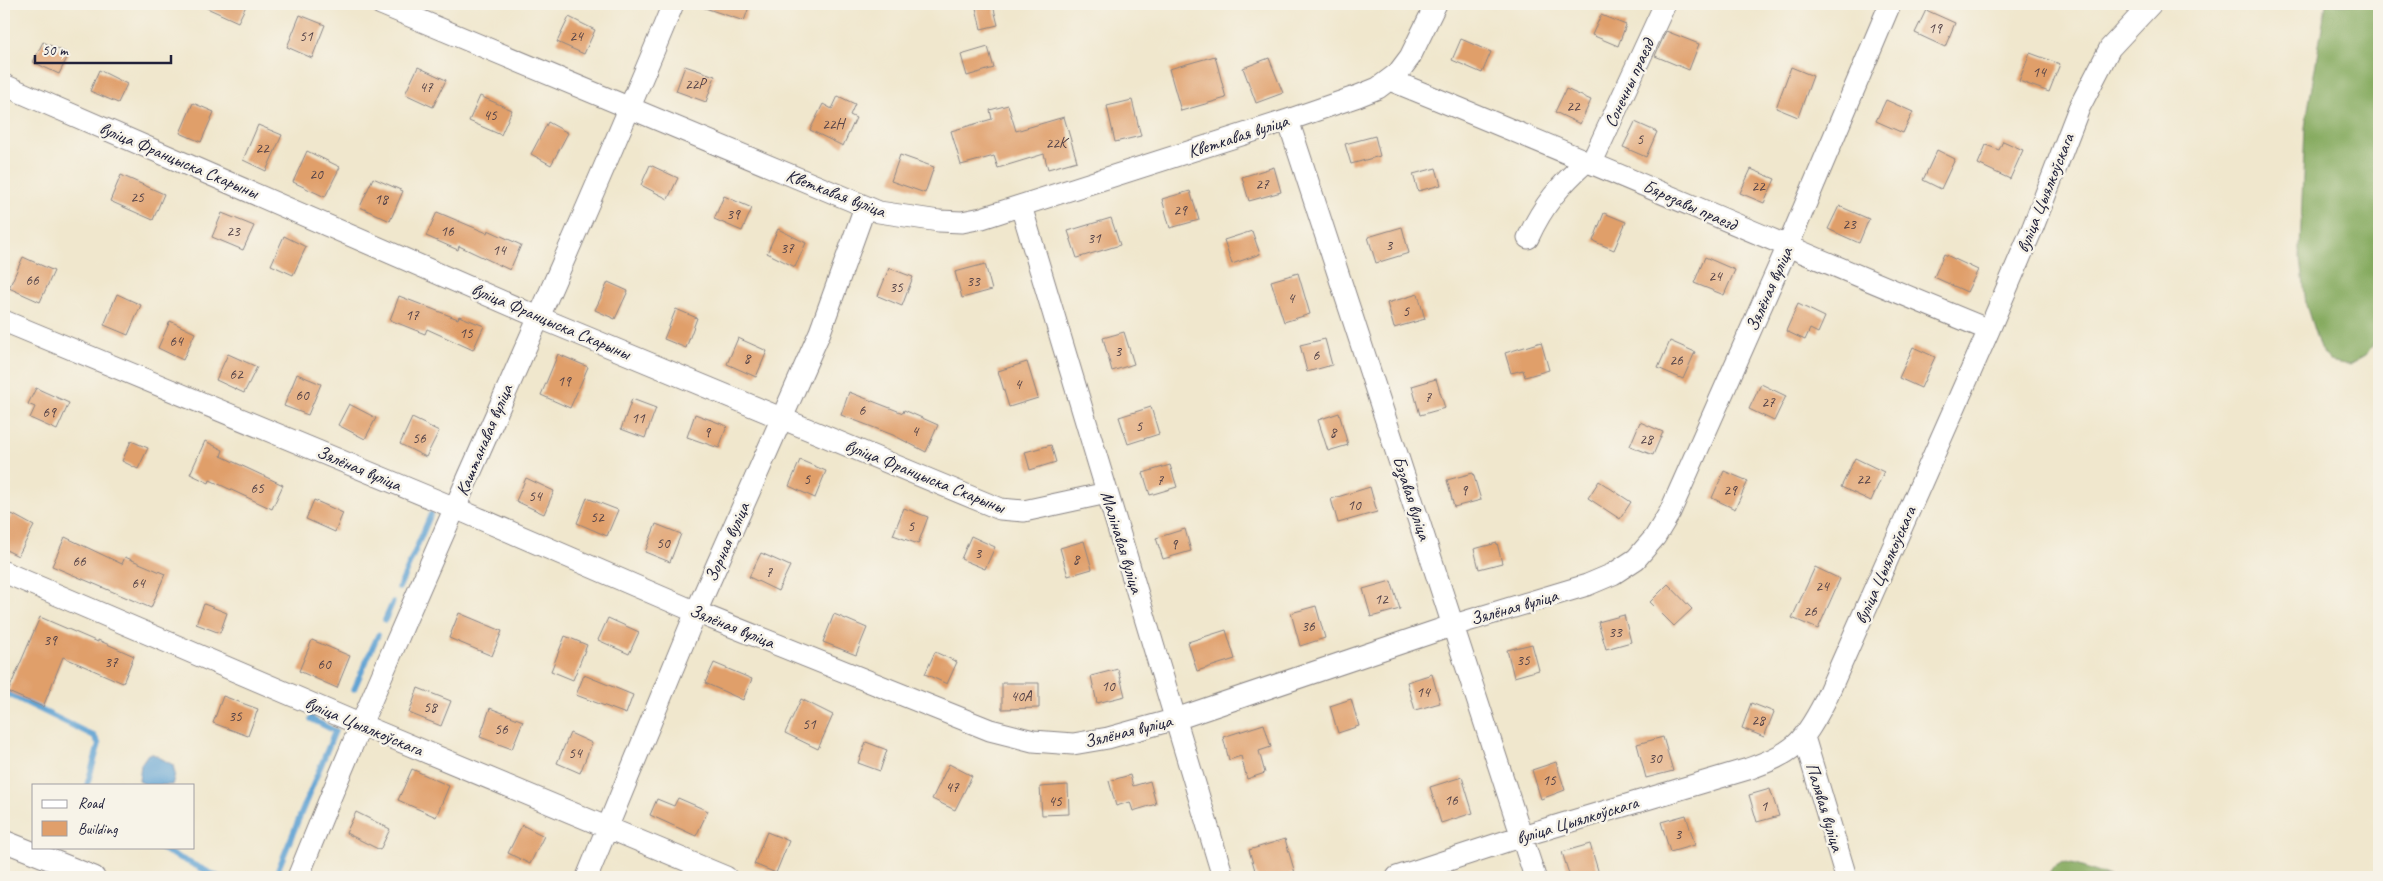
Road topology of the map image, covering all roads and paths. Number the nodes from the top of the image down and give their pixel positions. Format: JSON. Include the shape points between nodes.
{"nodes":[{"id":1,"x":381,"y":4,"type":"edge"},
{"id":2,"x":673,"y":4,"type":"edge"},
{"id":3,"x":1436,"y":4,"type":"edge"},
{"id":4,"x":1666,"y":4,"type":"edge"},
{"id":5,"x":1890,"y":4,"type":"edge"},
{"id":6,"x":2150,"y":4,"type":"edge"},
{"id":7,"x":1390,"y":80,"type":"junction"},
{"id":8,"x":4,"y":85,"type":"edge"},
{"id":9,"x":630,"y":109,"type":"junction"},
{"id":10,"x":1288,"y":120,"type":"junction"},
{"id":11,"x":1590,"y":161,"type":"junction"},
{"id":12,"x":865,"y":206,"type":"junction"},
{"id":13,"x":1021,"y":206,"type":"junction"},
{"id":14,"x":1528,"y":238,"type":"dead end"},
{"id":15,"x":1787,"y":248,"type":"junction"},
{"id":16,"x":538,"y":317,"type":"junction"},
{"id":17,"x":4,"y":321,"type":"edge"},
{"id":18,"x":1989,"y":330,"type":"junction"},
{"id":19,"x":783,"y":419,"type":"junction"},
{"id":20,"x":1107,"y":493,"type":"junction"},
{"id":21,"x":455,"y":508,"type":"junction"},
{"id":22,"x":4,"y":572,"type":"edge"},
{"id":23,"x":696,"y":612,"type":"junction"},
{"id":24,"x":1454,"y":625,"type":"junction"},
{"id":25,"x":1176,"y":720,"type":"junction"},
{"id":26,"x":359,"y":724,"type":"junction"},
{"id":27,"x":1804,"y":737,"type":"junction"},
{"id":28,"x":608,"y":828,"type":"junction"},
{"id":29,"x":1522,"y":836,"type":"junction"},
{"id":30,"x":4,"y":842,"type":"edge"},
{"id":31,"x":94,"y":877,"type":"edge"},
{"id":32,"x":298,"y":877,"type":"edge"},
{"id":33,"x":587,"y":877,"type":"edge"},
{"id":34,"x":726,"y":877,"type":"edge"},
{"id":35,"x":1223,"y":877,"type":"edge"},
{"id":36,"x":1397,"y":877,"type":"edge"},
{"id":37,"x":1534,"y":877,"type":"edge"},
{"id":38,"x":1846,"y":877,"type":"edge"}],
"edges":[{"from":1,"to":9,"type":"street","name":"Кветкавая вуліца"},
{"from":2,"to":9,"type":"street","name":"Каштанавая вуліца"},
{"from":3,"to":7,"type":"street","name":"Кветкавая вуліца","via":[[1410,57]]},
{"from":4,"to":11,"type":"street","name":"Сонечны праезд"},
{"from":5,"to":15,"type":"street","name":"Зялёная вуліца"},
{"from":6,"to":18,"type":"street","name":"вуліца Цыялкоўскага","via":[[2110,48],[2097,70]]},
{"from":7,"to":10,"type":"street","name":"Кветкавая вуліца","via":[[1365,93]]},
{"from":7,"to":11,"type":"street","name":"Бярозавы праезд"},
{"from":8,"to":16,"type":"street","name":"вуліца Францыска Скарыны"},
{"from":9,"to":12,"type":"street","name":"Кветкавая вуліца"},
{"from":9,"to":16,"type":"street","name":"Каштанавая вуліца"},
{"from":10,"to":13,"type":"street","name":"Кветкавая вуліца"},
{"from":10,"to":24,"type":"street","name":"Бэзавая вуліца"},
{"from":11,"to":14,"type":"street","name":"Сонечны праезд","via":[[1556,190]]},
{"from":11,"to":15,"type":"street","name":"Бярозавы праезд"},
{"from":12,"to":13,"type":"street","name":"Кветкавая вуліца","via":[[916,219],[962,222]]},
{"from":12,"to":19,"type":"street","name":"Зорная вуліца","via":[[820,332]]},
{"from":13,"to":20,"type":"street","name":"Малінавая вуліца"},
{"from":15,"to":18,"type":"street","name":"Бярозавы праезд"},
{"from":15,"to":24,"type":"street","name":"Зялёная вуліца","via":[[1670,512],[1636,559],[1587,585]]},
{"from":16,"to":19,"type":"street","name":"вуліца Францыска Скарыны"},
{"from":16,"to":21,"type":"street","name":"Каштанавая вуліца"},
{"from":17,"to":21,"type":"street","name":"Зялёная вуліца"},
{"from":18,"to":27,"type":"street","name":"вуліца Цыялкоўскага","via":[[1824,703]]},
{"from":19,"to":20,"type":"street","name":"вуліца Францыска Скарыны","via":[[1000,509],[1024,511]]},
{"from":19,"to":23,"type":"street","name":"Зорная вуліца"},
{"from":20,"to":25,"type":"street","name":"Малінавая вуліца"},
{"from":21,"to":23,"type":"street","name":"Зялёная вуліца"},
{"from":21,"to":26,"type":"street","name":"Каштанавая вуліца"},
{"from":22,"to":26,"type":"street","name":"вуліца Цыялкоўскага"},
{"from":23,"to":25,"type":"street","name":"Зялёная вуліца","via":[[990,730],[1033,741],[1073,744]]},
{"from":23,"to":28,"type":"street","name":"Зорная вуліца"},
{"from":24,"to":25,"type":"street","name":"Зялёная вуліца"},
{"from":24,"to":29,"type":"street","name":"Бэзавая вуліца"},
{"from":25,"to":35,"type":"street","name":"Малінавая вуліца"},
{"from":26,"to":28,"type":"street","name":"вуліца Цыялкоўскага"},
{"from":26,"to":32,"type":"street","name":"Каштанавая вуліца"},
{"from":27,"to":29,"type":"street","name":"вуліца Цыялкоўскага","via":[[1776,759]]},
{"from":27,"to":38,"type":"street","name":"Палявая вуліца"},
{"from":28,"to":33,"type":"street","name":"Зорная вуліца"},
{"from":28,"to":34,"type":"street","name":"вуліца Цыялкоўскага"},
{"from":29,"to":36,"type":"street","name":"вуліца Цыялкоўскага"},
{"from":29,"to":37,"type":"street","name":"Бэзавая вуліца"},
{"from":30,"to":31,"type":"street"}]}
